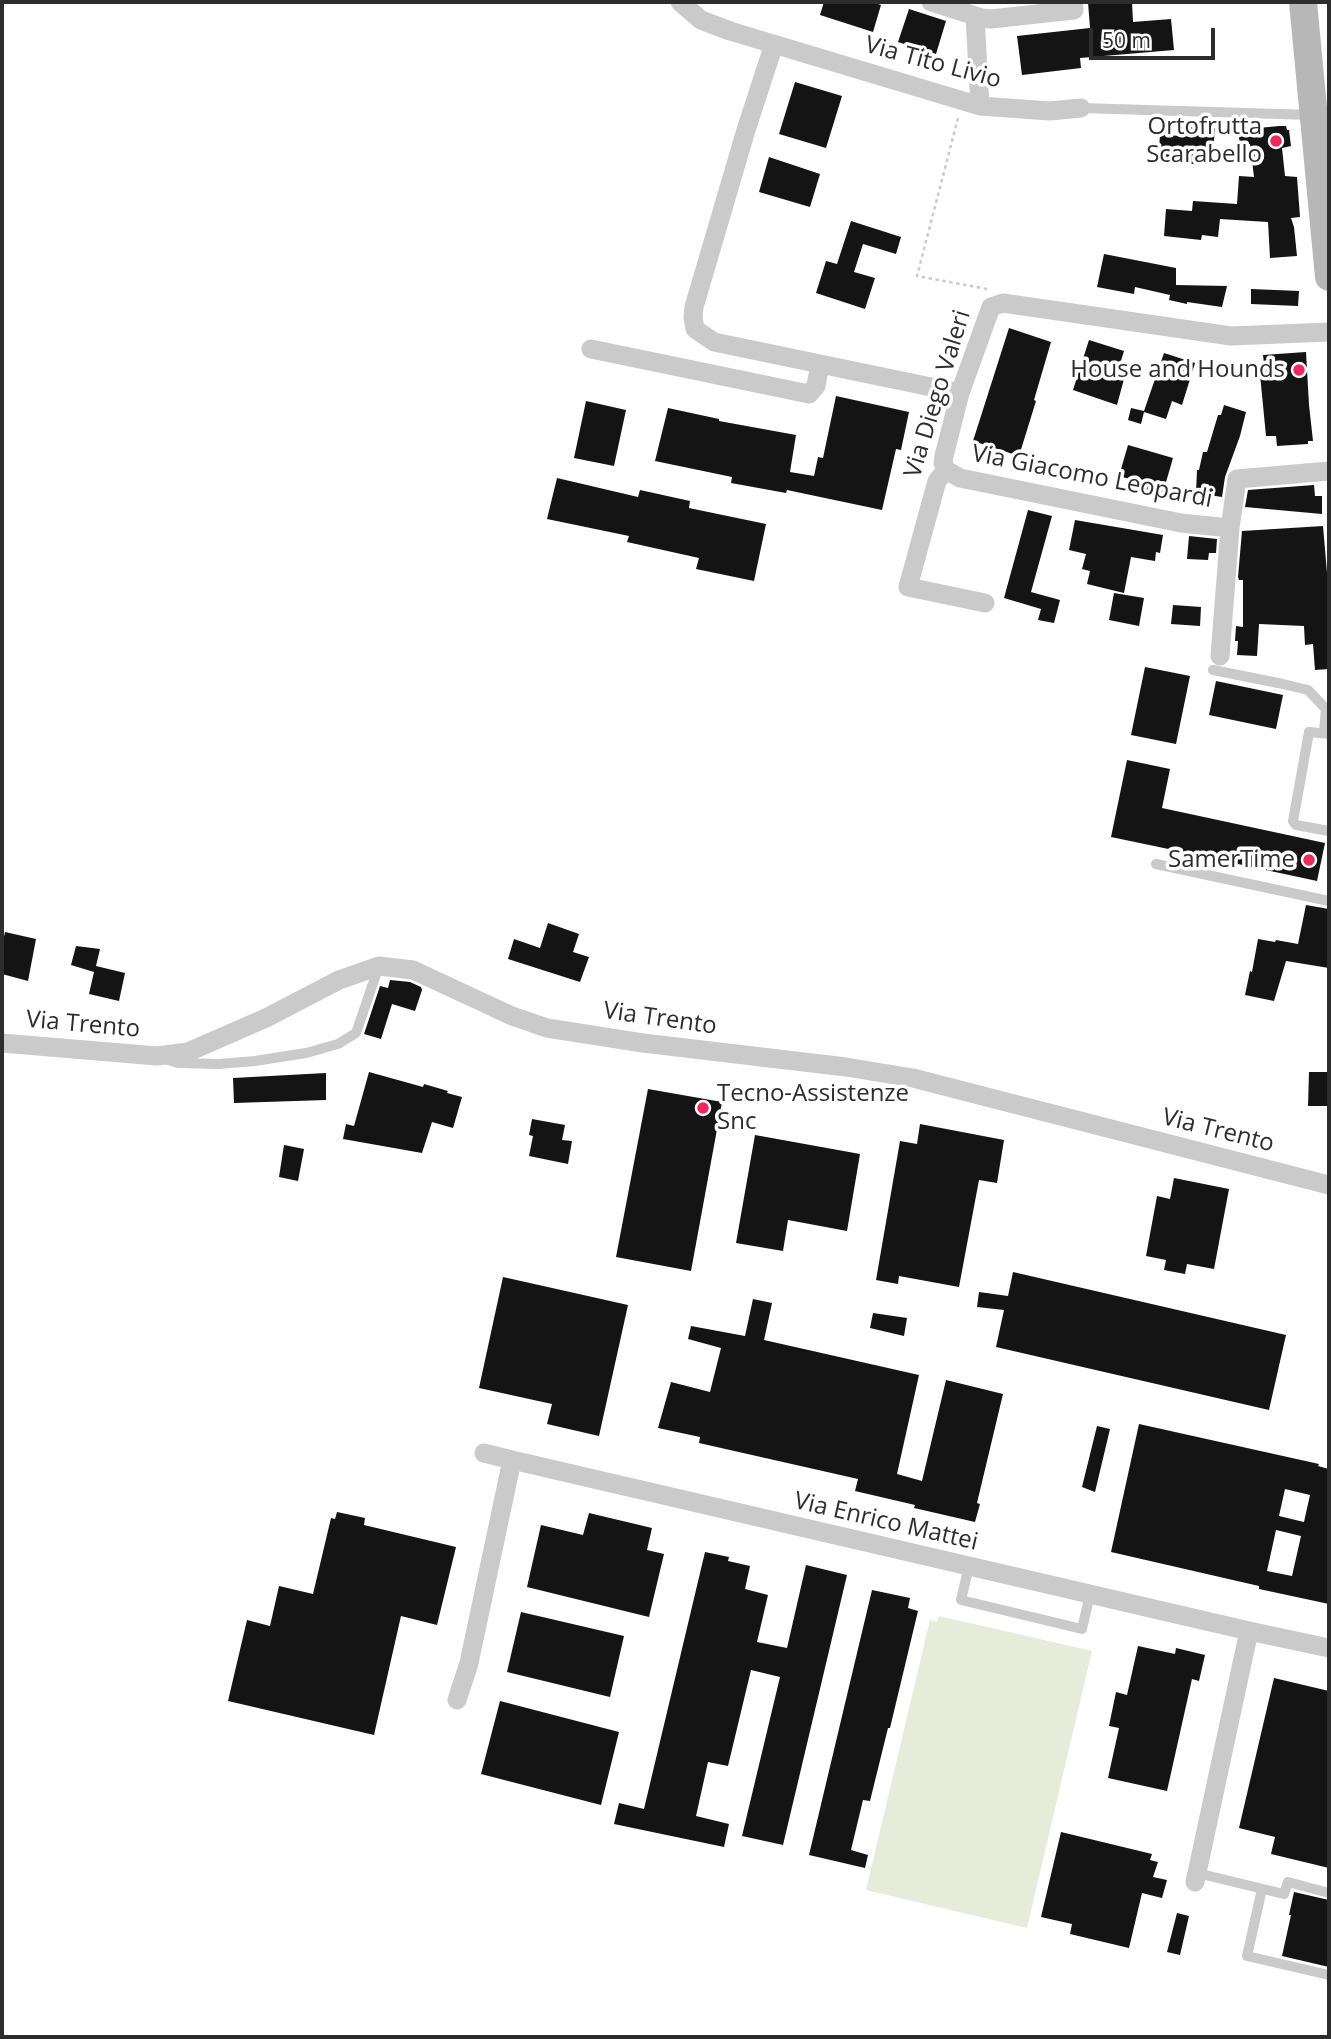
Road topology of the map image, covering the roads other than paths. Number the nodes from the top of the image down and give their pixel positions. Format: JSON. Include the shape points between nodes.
{"nodes":[{"id":1,"x":680,"y":2,"type":"edge"},
{"id":2,"x":931,"y":2,"type":"edge"},
{"id":3,"x":1073,"y":2,"type":"edge"},
{"id":4,"x":1303,"y":2,"type":"edge"},
{"id":5,"x":975,"y":16,"type":"junction"},
{"id":6,"x":774,"y":44,"type":"junction"},
{"id":7,"x":980,"y":106,"type":"junction"},
{"id":8,"x":1081,"y":108,"type":"joint"},
{"id":9,"x":1313,"y":115,"type":"junction"},
{"id":10,"x":1323,"y":153,"type":"edge"},
{"id":11,"x":1329,"y":277,"type":"edge"},
{"id":12,"x":1329,"y":332,"type":"edge"},
{"id":13,"x":591,"y":349,"type":"dead end"},
{"id":14,"x":820,"y":364,"type":"junction"},
{"id":15,"x":960,"y":393,"type":"junction"},
{"id":16,"x":946,"y":470,"type":"junction"},
{"id":17,"x":1329,"y":471,"type":"edge"},
{"id":18,"x":1230,"y":528,"type":"junction"},
{"id":19,"x":985,"y":603,"type":"dead end"},
{"id":20,"x":1216,"y":663,"type":"joint"},
{"id":21,"x":1328,"y":709,"type":"edge"},
{"id":22,"x":1327,"y":733,"type":"edge"},
{"id":23,"x":1329,"y":831,"type":"edge"},
{"id":24,"x":1156,"y":864,"type":"dead end"},
{"id":25,"x":1329,"y":901,"type":"edge"},
{"id":26,"x":379,"y":966,"type":"junction"},
{"id":27,"x":2,"y":1043,"type":"edge"},
{"id":28,"x":157,"y":1056,"type":"junction"},
{"id":29,"x":1329,"y":1185,"type":"edge"},
{"id":30,"x":484,"y":1453,"type":"dead end"},
{"id":31,"x":512,"y":1460,"type":"junction"},
{"id":32,"x":969,"y":1566,"type":"junction"},
{"id":33,"x":1090,"y":1594,"type":"junction"},
{"id":34,"x":1249,"y":1631,"type":"junction"},
{"id":35,"x":1329,"y":1648,"type":"edge"},
{"id":36,"x":457,"y":1700,"type":"dead end"},
{"id":37,"x":1196,"y":1878,"type":"joint"},
{"id":38,"x":1262,"y":1889,"type":"junction"},
{"id":39,"x":1329,"y":1893,"type":"edge"},
{"id":40,"x":1329,"y":1975,"type":"edge"}],
"edges":[{"from":1,"to":6,"type":"street","name":"Via Tito Livio","via":[[701,20]]},
{"from":2,"to":5,"type":"street"},
{"from":3,"to":5,"type":"street","via":[[1074,10],[991,19]]},
{"from":4,"to":9,"type":"main road"},
{"from":5,"to":7,"type":"street"},
{"from":6,"to":7,"type":"street","name":"Via Tito Livio"},
{"from":6,"to":14,"type":"street","via":[[693,317],[695,329],[714,342]]},
{"from":7,"to":8,"type":"street","name":"Via Tito Livio","via":[[1050,111]]},
{"from":8,"to":9,"type":"lane","name":"Via Tito Livio"},
{"from":9,"to":10,"type":"main road"},
{"from":10,"to":11,"type":"main road"},
{"from":12,"to":15,"type":"street","name":"Via Diego Valeri","via":[[1231,336],[1003,303],[990,307]]},
{"from":13,"to":14,"type":"street","via":[[806,394],[816,386]]},
{"from":14,"to":15,"type":"street"},
{"from":15,"to":16,"type":"street","name":"Via Diego Valeri","via":[[944,456]]},
{"from":16,"to":18,"type":"street","name":"Via Giacomo Leopardi","via":[[961,478],[1181,523]]},
{"from":16,"to":19,"type":"street","name":"Via Diego Valeri","via":[[937,481],[908,587]]},
{"from":17,"to":18,"type":"street","name":"Via Giacomo Leopardi","via":[[1237,479]]},
{"from":18,"to":20,"type":"street","name":"Via Giacomo Leopardi"},
{"from":20,"to":21,"type":"lane","via":[[1308,690]]},
{"from":21,"to":22,"type":"lane"},
{"from":22,"to":23,"type":"lane","via":[[1309,732],[1293,821]]},
{"from":24,"to":25,"type":"lane"},
{"from":26,"to":28,"type":"street","name":"Via Trento","via":[[339,980],[188,1052]]},
{"from":26,"to":28,"type":"lane","via":[[356,1032],[338,1044],[219,1064],[178,1063]]},
{"from":26,"to":29,"type":"street","name":"Via Trento","via":[[413,971],[547,1028],[913,1079]]},
{"from":27,"to":28,"type":"street","name":"Via Trento"},
{"from":30,"to":31,"type":"street","name":"Via Enrico Mattei"},
{"from":31,"to":32,"type":"street","name":"Via Enrico Mattei"},
{"from":31,"to":36,"type":"street"},
{"from":32,"to":33,"type":"street","name":"Via Enrico Mattei"},
{"from":32,"to":33,"type":"lane","via":[[961,1600],[1082,1629]]},
{"from":33,"to":34,"type":"street","name":"Via Enrico Mattei"},
{"from":34,"to":35,"type":"street","name":"Via Enrico Mattei"},
{"from":34,"to":37,"type":"street"},
{"from":37,"to":38,"type":"lane"},
{"from":38,"to":39,"type":"lane","via":[[1284,1894],[1288,1882]]},
{"from":38,"to":40,"type":"lane","via":[[1247,1956]]}]}
